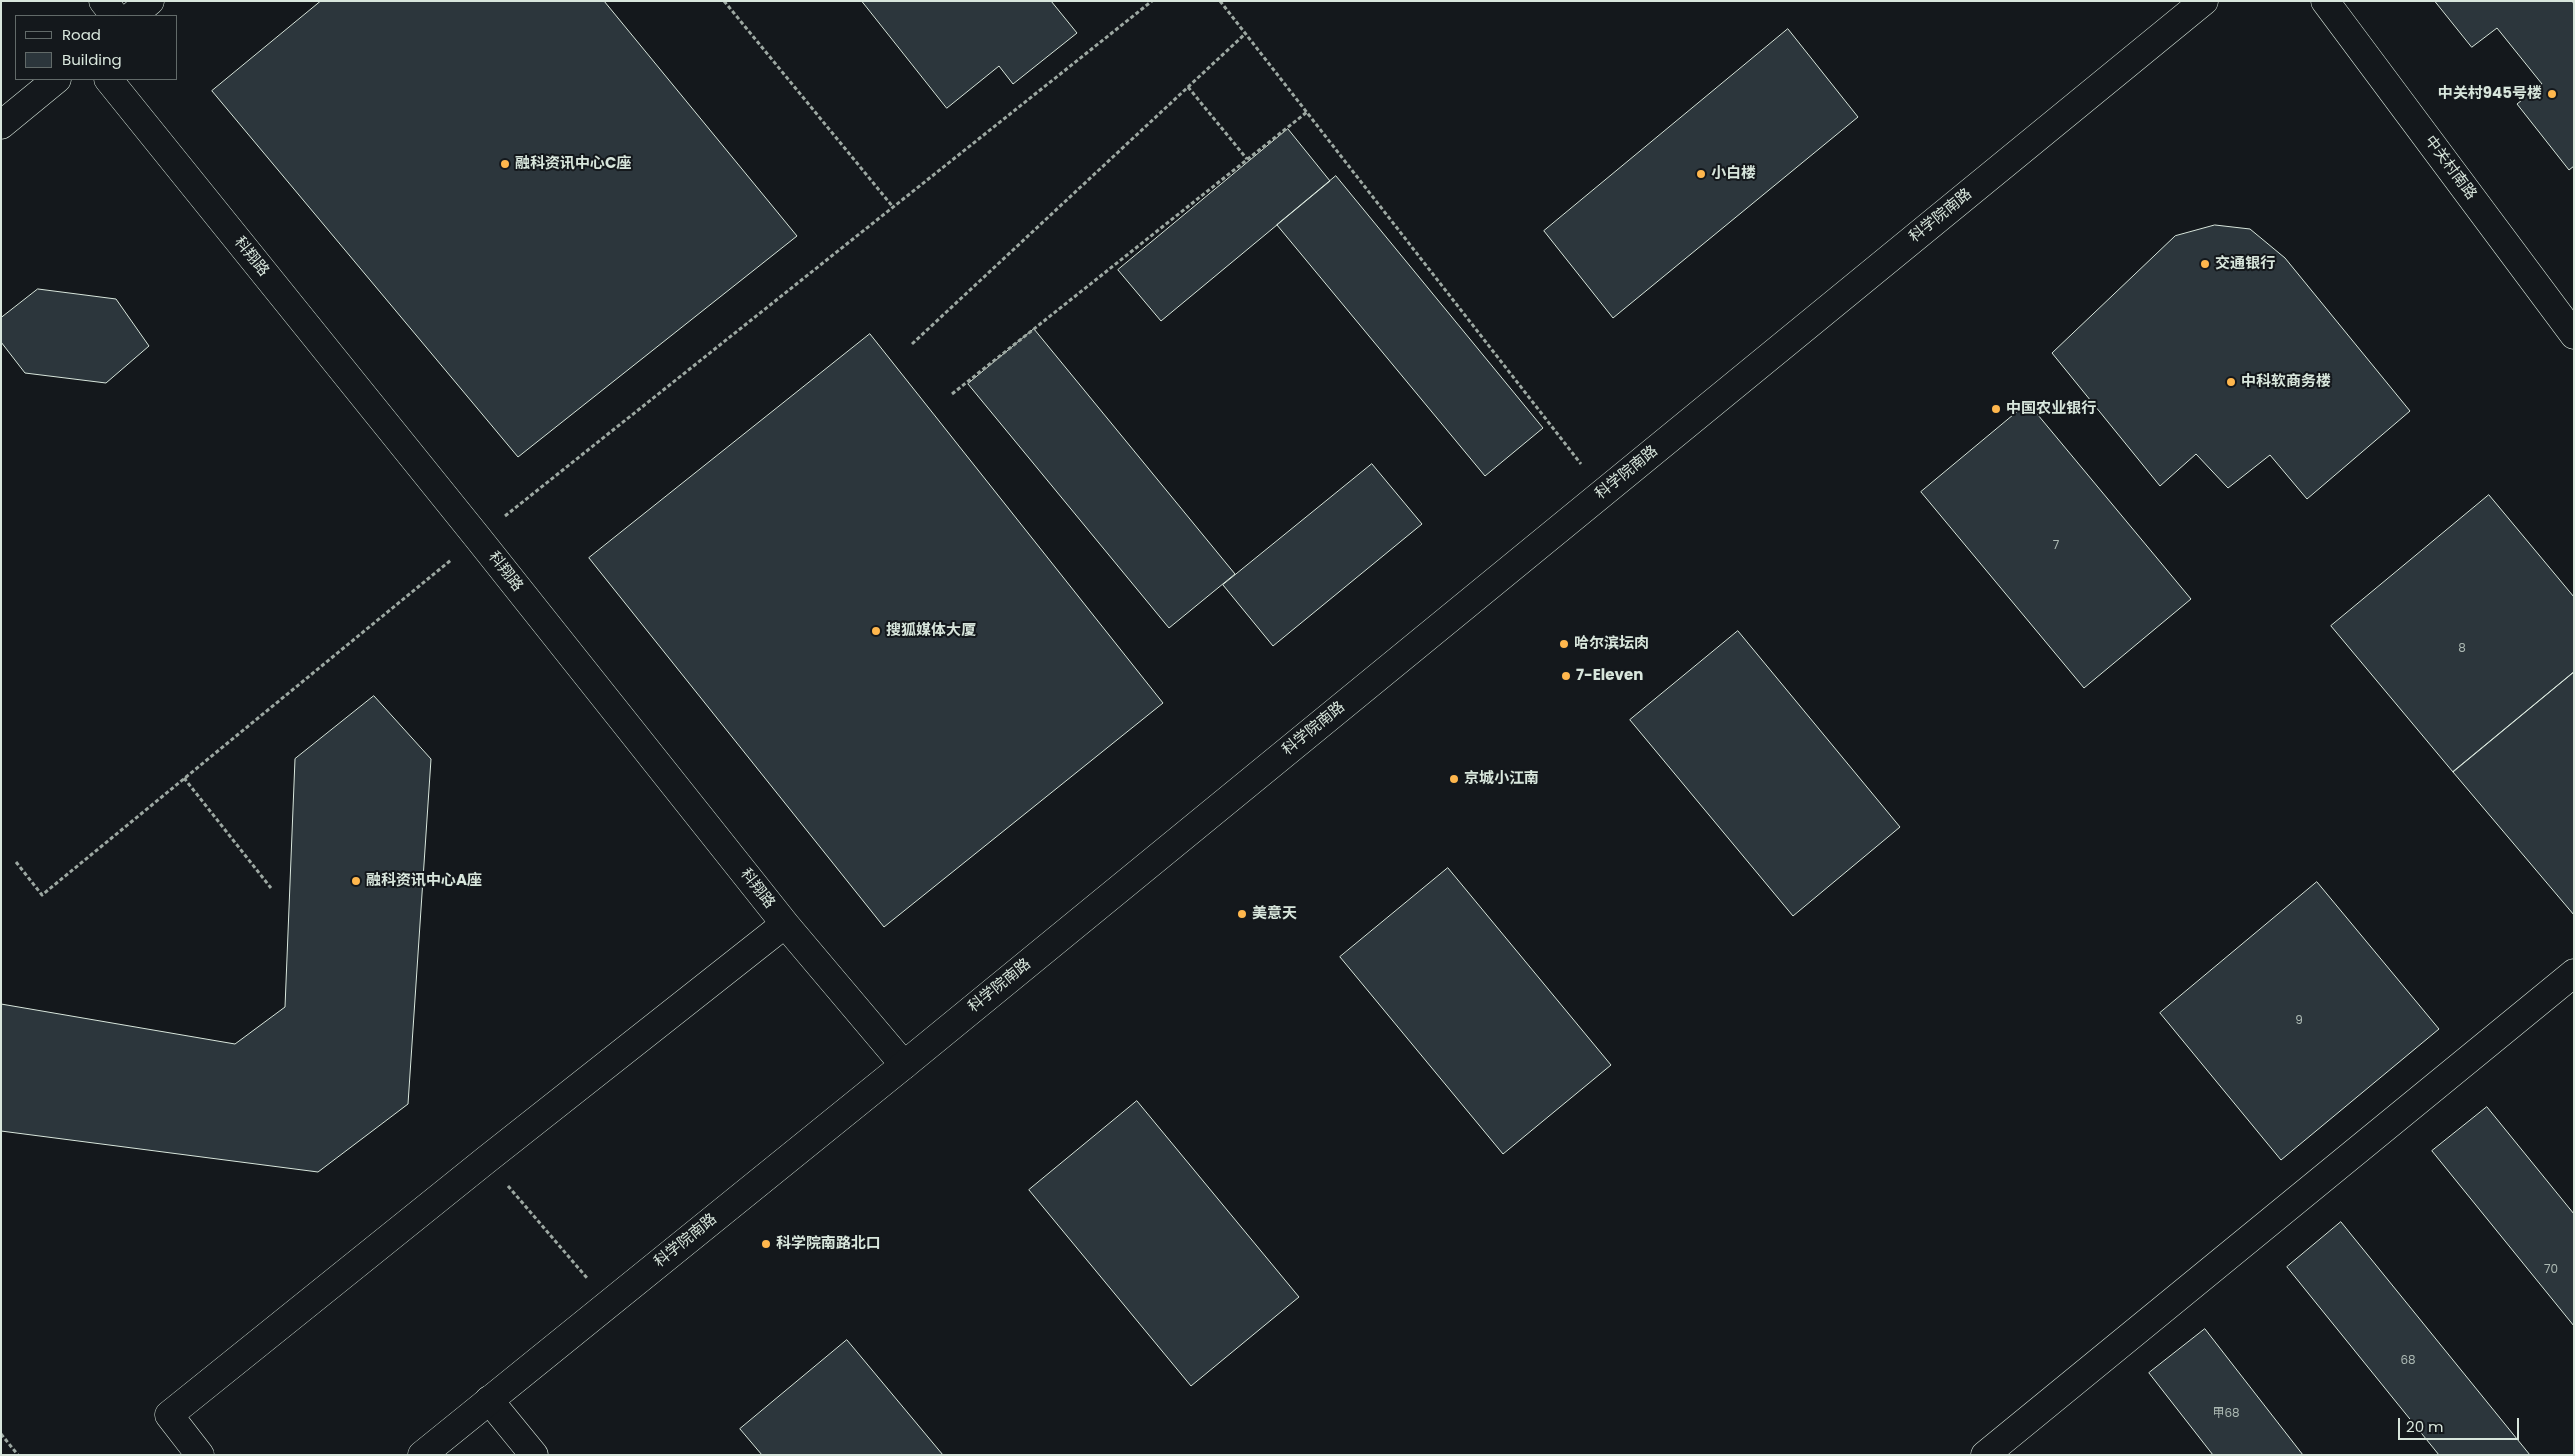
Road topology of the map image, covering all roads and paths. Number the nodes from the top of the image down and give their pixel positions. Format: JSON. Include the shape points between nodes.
{"nodes":[{"id":1,"x":103,"y":1,"type":"edge"},
{"id":2,"x":150,"y":1,"type":"edge"},
{"id":3,"x":724,"y":1,"type":"edge"},
{"id":4,"x":1152,"y":1,"type":"edge"},
{"id":5,"x":1220,"y":1,"type":"edge"},
{"id":6,"x":2204,"y":1,"type":"edge"},
{"id":7,"x":2325,"y":1,"type":"edge"},
{"id":8,"x":115,"y":15,"type":"edge"},
{"id":9,"x":133,"y":15,"type":"edge"},
{"id":10,"x":1246,"y":34,"type":"junction"},
{"id":11,"x":56,"y":80,"type":"edge"},
{"id":12,"x":109,"y":80,"type":"edge"},
{"id":13,"x":1188,"y":87,"type":"junction"},
{"id":14,"x":1306,"y":112,"type":"junction"},
{"id":15,"x":1,"y":125,"type":"edge"},
{"id":16,"x":1247,"y":159,"type":"junction"},
{"id":17,"x":893,"y":207,"type":"junction"},
{"id":18,"x":2574,"y":335,"type":"edge"},
{"id":19,"x":912,"y":344,"type":"dead end"},
{"id":20,"x":952,"y":394,"type":"dead end"},
{"id":21,"x":1603,"y":492,"type":"junction"},
{"id":22,"x":478,"y":538,"type":"junction"},
{"id":23,"x":184,"y":778,"type":"junction"},
{"id":24,"x":16,"y":862,"type":"dead end"},
{"id":25,"x":271,"y":888,"type":"dead end"},
{"id":26,"x":785,"y":924,"type":"junction"},
{"id":27,"x":2574,"y":973,"type":"edge"},
{"id":28,"x":904,"y":1065,"type":"junction"},
{"id":29,"x":486,"y":1160,"type":"junction"},
{"id":30,"x":608,"y":1304,"type":"junction"},
{"id":31,"x":488,"y":1400,"type":"junction"},
{"id":32,"x":1,"y":1434,"type":"edge"},
{"id":33,"x":18,"y":1455,"type":"edge"},
{"id":34,"x":200,"y":1455,"type":"edge"},
{"id":35,"x":422,"y":1455,"type":"edge"},
{"id":36,"x":534,"y":1455,"type":"edge"},
{"id":37,"x":1985,"y":1455,"type":"edge"}],
"edges":[{"from":1,"to":8,"type":"street"},
{"from":2,"to":9,"type":"street"},
{"from":3,"to":17,"type":"path"},
{"from":4,"to":17,"type":"path"},
{"from":5,"to":10,"type":"path"},
{"from":6,"to":21,"type":"street","name":"科学院南路"},
{"from":7,"to":18,"type":"street","name":"中关村南路"},
{"from":10,"to":13,"type":"path"},
{"from":10,"to":14,"type":"path"},
{"from":11,"to":15,"type":"street"},
{"from":12,"to":22,"type":"street","name":"科翔路"},
{"from":13,"to":16,"type":"path"},
{"from":13,"to":19,"type":"path"},
{"from":14,"to":16,"type":"path"},
{"from":14,"to":21,"type":"path"},
{"from":16,"to":20,"type":"path"},
{"from":17,"to":22,"type":"path"},
{"from":21,"to":28,"type":"street","name":"科学院南路"},
{"from":22,"to":23,"type":"path"},
{"from":22,"to":26,"type":"street","name":"科翔路"},
{"from":23,"to":24,"type":"path","via":[[42,895]]},
{"from":23,"to":25,"type":"path"},
{"from":26,"to":28,"type":"street","name":"科翔路"},
{"from":26,"to":29,"type":"street"},
{"from":27,"to":37,"type":"street"},
{"from":28,"to":30,"type":"street","name":"科学院南路"},
{"from":29,"to":30,"type":"path"},
{"from":29,"to":34,"type":"street","via":[[169,1415]]},
{"from":30,"to":31,"type":"street","name":"科学院南路"},
{"from":31,"to":35,"type":"street","name":"科学院南路"},
{"from":31,"to":36,"type":"street"},
{"from":32,"to":33,"type":"path"}]}
